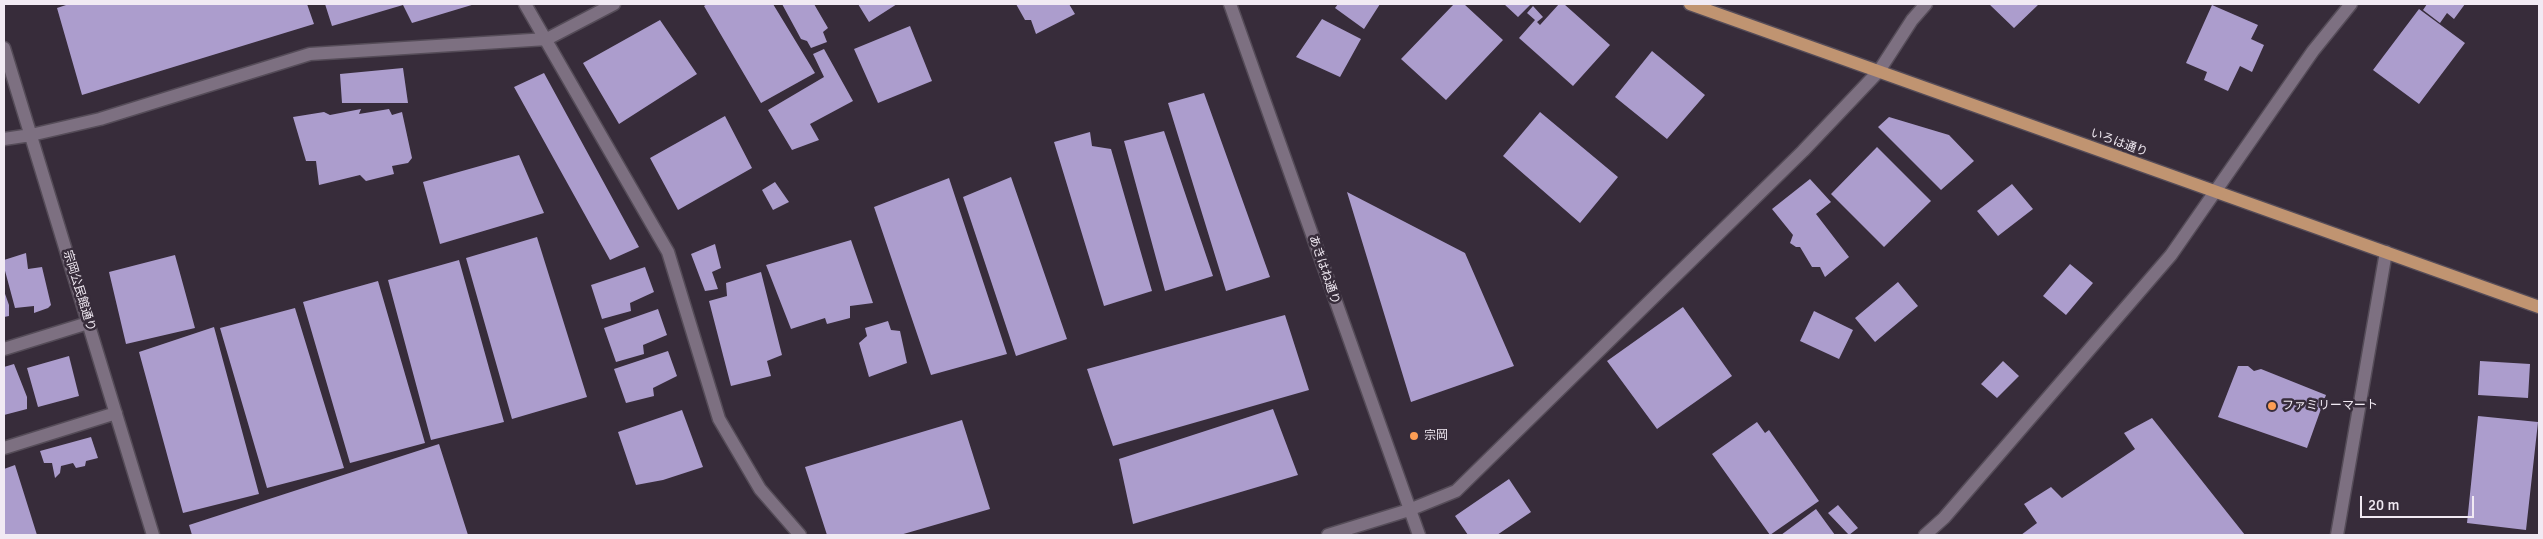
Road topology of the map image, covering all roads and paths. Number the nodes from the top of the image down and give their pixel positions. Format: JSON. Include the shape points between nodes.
{"nodes":[{"id":1,"x":525,"y":4,"type":"edge"},
{"id":2,"x":614,"y":4,"type":"edge"},
{"id":3,"x":1230,"y":4,"type":"edge"},
{"id":4,"x":1690,"y":4,"type":"edge"},
{"id":5,"x":1926,"y":4,"type":"edge"},
{"id":6,"x":2351,"y":4,"type":"edge"},
{"id":7,"x":546,"y":39,"type":"junction"},
{"id":8,"x":4,"y":48,"type":"edge"},
{"id":9,"x":1879,"y":71,"type":"junction"},
{"id":10,"x":31,"y":135,"type":"junction"},
{"id":11,"x":4,"y":139,"type":"edge"},
{"id":12,"x":2215,"y":193,"type":"junction"},
{"id":13,"x":2386,"y":252,"type":"junction"},
{"id":14,"x":2539,"y":307,"type":"edge"},
{"id":15,"x":88,"y":323,"type":"junction"},
{"id":16,"x":4,"y":349,"type":"edge"},
{"id":17,"x":116,"y":413,"type":"junction"},
{"id":18,"x":4,"y":448,"type":"edge"},
{"id":19,"x":1409,"y":510,"type":"junction"},
{"id":20,"x":153,"y":535,"type":"edge"},
{"id":21,"x":800,"y":535,"type":"edge"},
{"id":22,"x":1328,"y":535,"type":"edge"},
{"id":23,"x":1419,"y":535,"type":"edge"},
{"id":24,"x":1925,"y":535,"type":"edge"},
{"id":25,"x":2337,"y":535,"type":"edge"}],
"edges":[{"from":1,"to":7,"type":"street"},
{"from":2,"to":7,"type":"street"},
{"from":3,"to":19,"type":"street","name":"あきはね通り"},
{"from":4,"to":9,"type":"main road","name":"いろは通り"},
{"from":5,"to":9,"type":"street"},
{"from":6,"to":12,"type":"street","via":[[2313,50]]},
{"from":7,"to":10,"type":"street","via":[[310,54],[100,119]]},
{"from":7,"to":21,"type":"street","via":[[668,252],[720,419],[760,489]]},
{"from":8,"to":10,"type":"street","name":"宗岡公民館通り"},
{"from":9,"to":12,"type":"main road","name":"いろは通り"},
{"from":9,"to":19,"type":"street","via":[[1803,151],[1456,491]]},
{"from":10,"to":11,"type":"street"},
{"from":10,"to":15,"type":"street","name":"宗岡公民館通り"},
{"from":12,"to":13,"type":"main road","name":"いろは通り"},
{"from":12,"to":24,"type":"street","via":[[2144,289],[1944,518]]},
{"from":13,"to":14,"type":"main road","name":"いろは通り"},
{"from":13,"to":25,"type":"street"},
{"from":15,"to":16,"type":"street"},
{"from":15,"to":17,"type":"street","name":"宗岡公民館通り"},
{"from":17,"to":18,"type":"street"},
{"from":17,"to":20,"type":"street","name":"宗岡公民館通り"},
{"from":19,"to":22,"type":"street"},
{"from":19,"to":23,"type":"street","name":"あきはね通り"}]}
